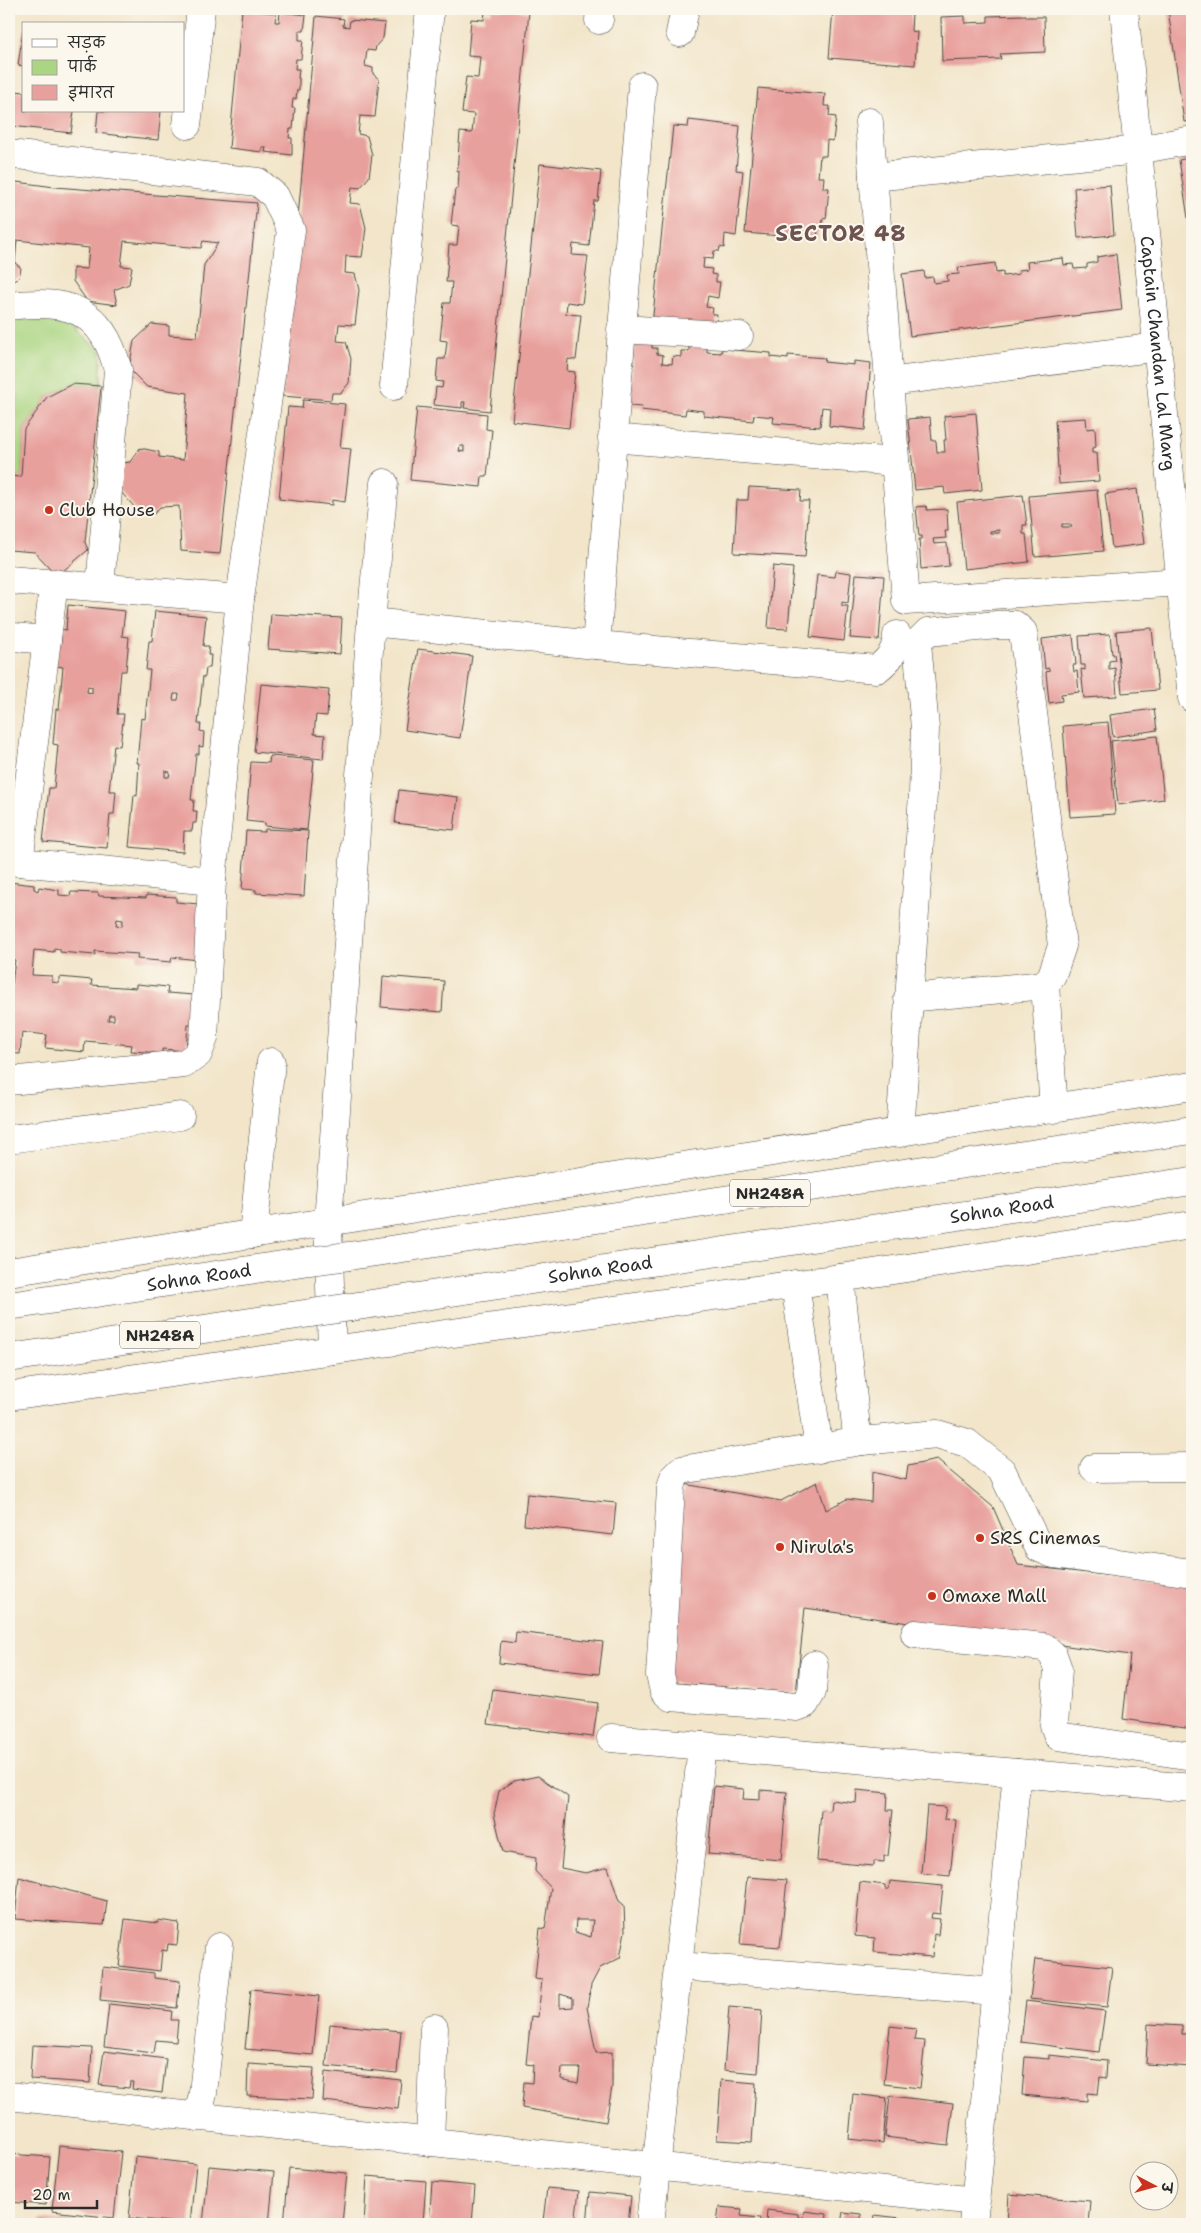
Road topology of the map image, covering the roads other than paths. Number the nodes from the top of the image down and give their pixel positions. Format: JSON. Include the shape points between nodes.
{"nodes":[{"id":1,"x":201,"y":9,"type":"edge"},
{"id":2,"x":430,"y":9,"type":"edge"},
{"id":3,"x":1124,"y":9,"type":"edge"},
{"id":4,"x":642,"y":86,"type":"dead end"},
{"id":5,"x":869,"y":122,"type":"dead end"},
{"id":6,"x":187,"y":126,"type":"dead end"},
{"id":7,"x":1192,"y":140,"type":"edge"},
{"id":8,"x":1138,"y":150,"type":"junction"},
{"id":9,"x":9,"y":154,"type":"edge"},
{"id":10,"x":873,"y":176,"type":"junction"},
{"id":11,"x":9,"y":306,"type":"edge"},
{"id":12,"x":621,"y":329,"type":"junction"},
{"id":13,"x":739,"y":336,"type":"dead end"},
{"id":14,"x":1158,"y":347,"type":"junction"},
{"id":15,"x":889,"y":382,"type":"junction"},
{"id":16,"x":394,"y":386,"type":"dead end"},
{"id":17,"x":612,"y":438,"type":"junction"},
{"id":18,"x":895,"y":462,"type":"junction"},
{"id":19,"x":384,"y":483,"type":"dead end"},
{"id":20,"x":9,"y":580,"type":"edge"},
{"id":21,"x":1180,"y":582,"type":"junction"},
{"id":22,"x":54,"y":583,"type":"junction"},
{"id":23,"x":100,"y":587,"type":"junction"},
{"id":24,"x":240,"y":599,"type":"junction"},
{"id":25,"x":371,"y":622,"type":"junction"},
{"id":26,"x":897,"y":635,"type":"dead end"},
{"id":27,"x":13,"y":637,"type":"dead end"},
{"id":28,"x":47,"y":640,"type":"junction"},
{"id":29,"x":596,"y":645,"type":"junction"},
{"id":30,"x":1189,"y":648,"type":"edge"},
{"id":31,"x":1192,"y":698,"type":"edge"},
{"id":32,"x":14,"y":862,"type":"edge"},
{"id":33,"x":212,"y":881,"type":"junction"},
{"id":34,"x":1045,"y":985,"type":"junction"},
{"id":35,"x":908,"y":998,"type":"junction"},
{"id":36,"x":271,"y":1062,"type":"dead end"},
{"id":37,"x":9,"y":1081,"type":"edge"},
{"id":38,"x":1192,"y":1086,"type":"edge"},
{"id":39,"x":1054,"y":1109,"type":"junction"},
{"id":40,"x":180,"y":1116,"type":"dead end"},
{"id":41,"x":1192,"y":1130,"type":"edge"},
{"id":42,"x":900,"y":1133,"type":"junction"},
{"id":43,"x":9,"y":1138,"type":"edge"},
{"id":44,"x":1192,"y":1181,"type":"edge"},
{"id":45,"x":328,"y":1222,"type":"junction"},
{"id":46,"x":1192,"y":1225,"type":"edge"},
{"id":47,"x":253,"y":1234,"type":"junction"},
{"id":48,"x":9,"y":1272,"type":"edge"},
{"id":49,"x":840,"y":1278,"type":"junction"},
{"id":50,"x":794,"y":1284,"type":"junction"},
{"id":51,"x":9,"y":1306,"type":"edge"},
{"id":52,"x":332,"y":1350,"type":"junction"},
{"id":53,"x":9,"y":1358,"type":"edge"},
{"id":54,"x":9,"y":1396,"type":"edge"},
{"id":55,"x":862,"y":1441,"type":"junction"},
{"id":56,"x":819,"y":1449,"type":"junction"},
{"id":57,"x":1192,"y":1467,"type":"edge"},
{"id":58,"x":1094,"y":1468,"type":"dead end"},
{"id":59,"x":1192,"y":1573,"type":"edge"},
{"id":60,"x":915,"y":1634,"type":"dead end"},
{"id":61,"x":814,"y":1665,"type":"dead end"},
{"id":62,"x":610,"y":1738,"type":"dead end"},
{"id":63,"x":702,"y":1746,"type":"junction"},
{"id":64,"x":1192,"y":1756,"type":"edge"},
{"id":65,"x":1017,"y":1773,"type":"junction"},
{"id":66,"x":1192,"y":1788,"type":"edge"},
{"id":67,"x":219,"y":1947,"type":"dead end"},
{"id":68,"x":678,"y":1966,"type":"junction"},
{"id":69,"x":996,"y":1991,"type":"junction"},
{"id":70,"x":434,"y":2028,"type":"dead end"},
{"id":71,"x":9,"y":2096,"type":"edge"},
{"id":72,"x":198,"y":2117,"type":"junction"},
{"id":73,"x":430,"y":2142,"type":"junction"},
{"id":74,"x":657,"y":2166,"type":"junction"},
{"id":75,"x":974,"y":2213,"type":"edge"},
{"id":76,"x":650,"y":2224,"type":"edge"}],
"edges":[{"from":1,"to":6,"type":"main road"},
{"from":2,"to":16,"type":"main road"},
{"from":3,"to":8,"type":"main road","name":"Captain Chandan Lal Marg"},
{"from":4,"to":12,"type":"main road"},
{"from":5,"to":10,"type":"main road"},
{"from":7,"to":8,"type":"main road"},
{"from":8,"to":10,"type":"main road"},
{"from":8,"to":14,"type":"main road","name":"Captain Chandan Lal Marg"},
{"from":9,"to":24,"type":"main road","via":[[258,182],[275,196],[291,230]]},
{"from":10,"to":15,"type":"main road"},
{"from":11,"to":23,"type":"main road","via":[[38,303],[65,306],[87,315],[113,348],[118,370]]},
{"from":12,"to":13,"type":"main road"},
{"from":12,"to":17,"type":"main road"},
{"from":14,"to":15,"type":"main road"},
{"from":14,"to":21,"type":"main road","name":"Captain Chandan Lal Marg"},
{"from":15,"to":18,"type":"main road"},
{"from":17,"to":18,"type":"main road"},
{"from":17,"to":29,"type":"main road"},
{"from":18,"to":21,"type":"main road","via":[[906,601]]},
{"from":19,"to":25,"type":"main road"},
{"from":20,"to":22,"type":"main road"},
{"from":21,"to":30,"type":"main road","name":"Captain Chandan Lal Marg"},
{"from":22,"to":23,"type":"main road"},
{"from":22,"to":28,"type":"main road"},
{"from":23,"to":24,"type":"main road"},
{"from":24,"to":33,"type":"main road"},
{"from":25,"to":29,"type":"main road"},
{"from":25,"to":45,"type":"main road"},
{"from":26,"to":29,"type":"main road","via":[[889,660],[877,669]]},
{"from":27,"to":28,"type":"main road"},
{"from":28,"to":32,"type":"main road"},
{"from":30,"to":31,"type":"main road","name":"Captain Chandan Lal Marg"},
{"from":32,"to":33,"type":"main road"},
{"from":33,"to":37,"type":"main road","via":[[204,1038],[198,1054],[184,1064]]},
{"from":34,"to":35,"type":"main road"},
{"from":34,"to":35,"type":"main road","via":[[1062,946],[1023,632],[1015,625],[996,624],[928,632],[917,643],[925,728],[924,794]]},
{"from":34,"to":39,"type":"main road"},
{"from":35,"to":42,"type":"main road"},
{"from":36,"to":47,"type":"main road"},
{"from":38,"to":39,"type":"main road"},
{"from":39,"to":42,"type":"main road"},
{"from":40,"to":43,"type":"main road"},
{"from":41,"to":51,"type":"main road","name":"Sohna Road","number":"NH248A","bridge":true},
{"from":42,"to":45,"type":"main road"},
{"from":44,"to":53,"type":"main road","name":"Sohna Road","number":"NH248A","bridge":true},
{"from":45,"to":47,"type":"main road"},
{"from":45,"to":52,"type":"main road"},
{"from":46,"to":49,"type":"main road"},
{"from":47,"to":48,"type":"main road"},
{"from":49,"to":50,"type":"main road"},
{"from":49,"to":55,"type":"main road","via":[[856,1427]]},
{"from":50,"to":52,"type":"main road"},
{"from":50,"to":56,"type":"main road"},
{"from":52,"to":54,"type":"main road"},
{"from":55,"to":56,"type":"main road"},
{"from":55,"to":59,"type":"main road","via":[[937,1434],[967,1443],[1002,1470],[1039,1548],[1052,1554]]},
{"from":56,"to":61,"type":"main road","via":[[681,1470],[674,1477],[660,1675],[664,1691],[671,1697],[797,1707],[805,1704],[812,1692]]},
{"from":57,"to":58,"type":"main road"},
{"from":60,"to":64,"type":"main road","via":[[1044,1648],[1053,1655],[1058,1669],[1054,1725],[1058,1736]]},
{"from":62,"to":63,"type":"main road"},
{"from":63,"to":65,"type":"main road"},
{"from":63,"to":68,"type":"main road"},
{"from":65,"to":66,"type":"main road"},
{"from":65,"to":69,"type":"main road"},
{"from":67,"to":72,"type":"main road"},
{"from":68,"to":69,"type":"main road"},
{"from":68,"to":74,"type":"main road"},
{"from":69,"to":75,"type":"main road"},
{"from":70,"to":73,"type":"main road"},
{"from":71,"to":72,"type":"main road"},
{"from":72,"to":73,"type":"main road"},
{"from":73,"to":74,"type":"main road"},
{"from":74,"to":75,"type":"main road"},
{"from":74,"to":76,"type":"main road"}]}
